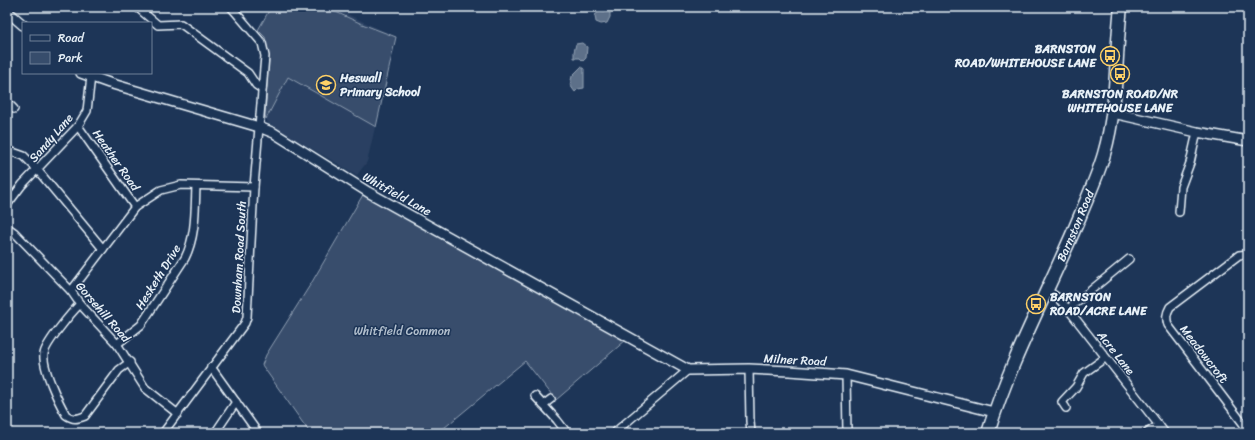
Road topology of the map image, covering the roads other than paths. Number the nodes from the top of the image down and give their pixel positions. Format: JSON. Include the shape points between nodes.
{"nodes":[{"id":1,"x":231,"y":7,"type":"edge"},
{"id":2,"x":1121,"y":7,"type":"edge"},
{"id":3,"x":138,"y":8,"type":"edge"},
{"id":4,"x":7,"y":11,"type":"edge"},
{"id":5,"x":22,"y":24,"type":"edge"},
{"id":6,"x":84,"y":74,"type":"edge"},
{"id":7,"x":91,"y":76,"type":"junction"},
{"id":8,"x":262,"y":89,"type":"junction"},
{"id":9,"x":7,"y":103,"type":"edge"},
{"id":10,"x":14,"y":109,"type":"dead end"},
{"id":11,"x":1113,"y":113,"type":"junction"},
{"id":12,"x":78,"y":126,"type":"junction"},
{"id":13,"x":259,"y":127,"type":"junction"},
{"id":14,"x":1197,"y":132,"type":"junction"},
{"id":15,"x":1248,"y":141,"type":"edge"},
{"id":16,"x":7,"y":150,"type":"edge"},
{"id":17,"x":38,"y":170,"type":"junction"},
{"id":18,"x":196,"y":186,"type":"junction"},
{"id":19,"x":254,"y":187,"type":"junction"},
{"id":20,"x":7,"y":205,"type":"edge"},
{"id":21,"x":135,"y":208,"type":"junction"},
{"id":22,"x":1179,"y":212,"type":"dead end"},
{"id":23,"x":7,"y":227,"type":"edge"},
{"id":24,"x":103,"y":249,"type":"junction"},
{"id":25,"x":1248,"y":254,"type":"edge"},
{"id":26,"x":1129,"y":259,"type":"dead end"},
{"id":27,"x":1047,"y":290,"type":"junction"},
{"id":28,"x":71,"y":291,"type":"junction"},
{"id":29,"x":80,"y":304,"type":"junction"},
{"id":30,"x":1068,"y":309,"type":"junction"},
{"id":31,"x":117,"y":344,"type":"junction"},
{"id":32,"x":1105,"y":358,"type":"junction"},
{"id":33,"x":130,"y":362,"type":"junction"},
{"id":34,"x":211,"y":367,"type":"junction"},
{"id":35,"x":749,"y":369,"type":"junction"},
{"id":36,"x":688,"y":370,"type":"junction"},
{"id":37,"x":846,"y":375,"type":"junction"},
{"id":38,"x":535,"y":396,"type":"dead end"},
{"id":39,"x":551,"y":399,"type":"dead end"},
{"id":40,"x":236,"y":402,"type":"junction"},
{"id":41,"x":543,"y":405,"type":"junction"},
{"id":42,"x":1066,"y":408,"type":"dead end"},
{"id":43,"x":994,"y":412,"type":"junction"},
{"id":44,"x":178,"y":414,"type":"junction"},
{"id":45,"x":1159,"y":426,"type":"junction"},
{"id":46,"x":1248,"y":430,"type":"edge"},
{"id":47,"x":163,"y":433,"type":"edge"},
{"id":48,"x":215,"y":433,"type":"edge"},
{"id":49,"x":258,"y":433,"type":"edge"},
{"id":50,"x":566,"y":433,"type":"edge"},
{"id":51,"x":614,"y":433,"type":"edge"},
{"id":52,"x":751,"y":433,"type":"edge"},
{"id":53,"x":847,"y":433,"type":"edge"},
{"id":54,"x":988,"y":433,"type":"edge"},
{"id":55,"x":1147,"y":433,"type":"edge"},
{"id":56,"x":1164,"y":433,"type":"edge"}],
"edges":[{"from":1,"to":8,"type":"street","name":"Downham Road South","via":[[262,43],[265,56]]},
{"from":2,"to":11,"type":"main road","name":"Barnston Road"},
{"from":3,"to":8,"type":"street","via":[[158,25],[181,24],[248,73]]},
{"from":4,"to":5,"type":"street"},
{"from":6,"to":7,"type":"street","name":"Whitfield Lane"},
{"from":7,"to":12,"type":"street","name":"Sandy Lane","via":[[87,111]]},
{"from":7,"to":13,"type":"street","name":"Whitfield Lane"},
{"from":8,"to":13,"type":"street","name":"Downham Road South"},
{"from":9,"to":10,"type":"street"},
{"from":11,"to":14,"type":"street"},
{"from":11,"to":27,"type":"main road","name":"Barnston Road","via":[[1104,156]]},
{"from":12,"to":17,"type":"street","name":"Sandy Lane"},
{"from":12,"to":21,"type":"street","name":"Heather Road"},
{"from":13,"to":19,"type":"street","name":"Downham Road South"},
{"from":13,"to":36,"type":"street","name":"Whitfield Lane","via":[[274,133],[368,192]]},
{"from":14,"to":15,"type":"street"},
{"from":14,"to":22,"type":"street","via":[[1181,187]]},
{"from":16,"to":17,"type":"street","via":[[24,156]]},
{"from":17,"to":20,"type":"street","name":"Sandy Lane","via":[[22,185]]},
{"from":17,"to":24,"type":"street"},
{"from":18,"to":19,"type":"street"},
{"from":18,"to":21,"type":"street","via":[[181,185],[161,190]]},
{"from":18,"to":31,"type":"street","name":"Hesketh Drive","via":[[193,236],[185,258],[141,325]]},
{"from":19,"to":34,"type":"street","name":"Downham Road South","via":[[247,317]]},
{"from":21,"to":24,"type":"street"},
{"from":23,"to":28,"type":"street","name":"Gorsehill Road"},
{"from":24,"to":28,"type":"street"},
{"from":25,"to":46,"type":"street","name":"Meadowcroft","via":[[1239,255],[1170,307],[1166,319]]},
{"from":26,"to":30,"type":"street"},
{"from":27,"to":30,"type":"street","name":"Acre Lane","via":[[1058,297]]},
{"from":27,"to":43,"type":"main road","name":"Barnston Road"},
{"from":28,"to":29,"type":"street","name":"Gorsehill Road"},
{"from":29,"to":31,"type":"street","name":"Gorsehill Road"},
{"from":29,"to":33,"type":"street","via":[[70,314],[44,353],[45,365],[66,415],[71,419],[85,416],[119,370]]},
{"from":30,"to":32,"type":"street","name":"Acre Lane"},
{"from":31,"to":33,"type":"street","name":"Gorsehill Road"},
{"from":32,"to":42,"type":"street","via":[[1084,373],[1076,387],[1062,402]]},
{"from":32,"to":45,"type":"street","name":"Acre Lane"},
{"from":33,"to":44,"type":"street","name":"Gorsehill Road","via":[[145,388]]},
{"from":34,"to":40,"type":"street"},
{"from":34,"to":44,"type":"street","name":"Downham Road South"},
{"from":35,"to":36,"type":"street","name":"Milner Road"},
{"from":35,"to":37,"type":"street","name":"Milner Road"},
{"from":35,"to":52,"type":"street"},
{"from":36,"to":51,"type":"street"},
{"from":37,"to":43,"type":"street","name":"Milner Road"},
{"from":37,"to":53,"type":"street"},
{"from":38,"to":41,"type":"street"},
{"from":39,"to":41,"type":"street"},
{"from":40,"to":48,"type":"street"},
{"from":40,"to":49,"type":"street"},
{"from":41,"to":50,"type":"street"},
{"from":43,"to":54,"type":"main road","name":"Barnston Road"},
{"from":44,"to":47,"type":"street","name":"Downham Road South"},
{"from":45,"to":55,"type":"street"},
{"from":45,"to":56,"type":"street","name":"Acre Lane"}]}
